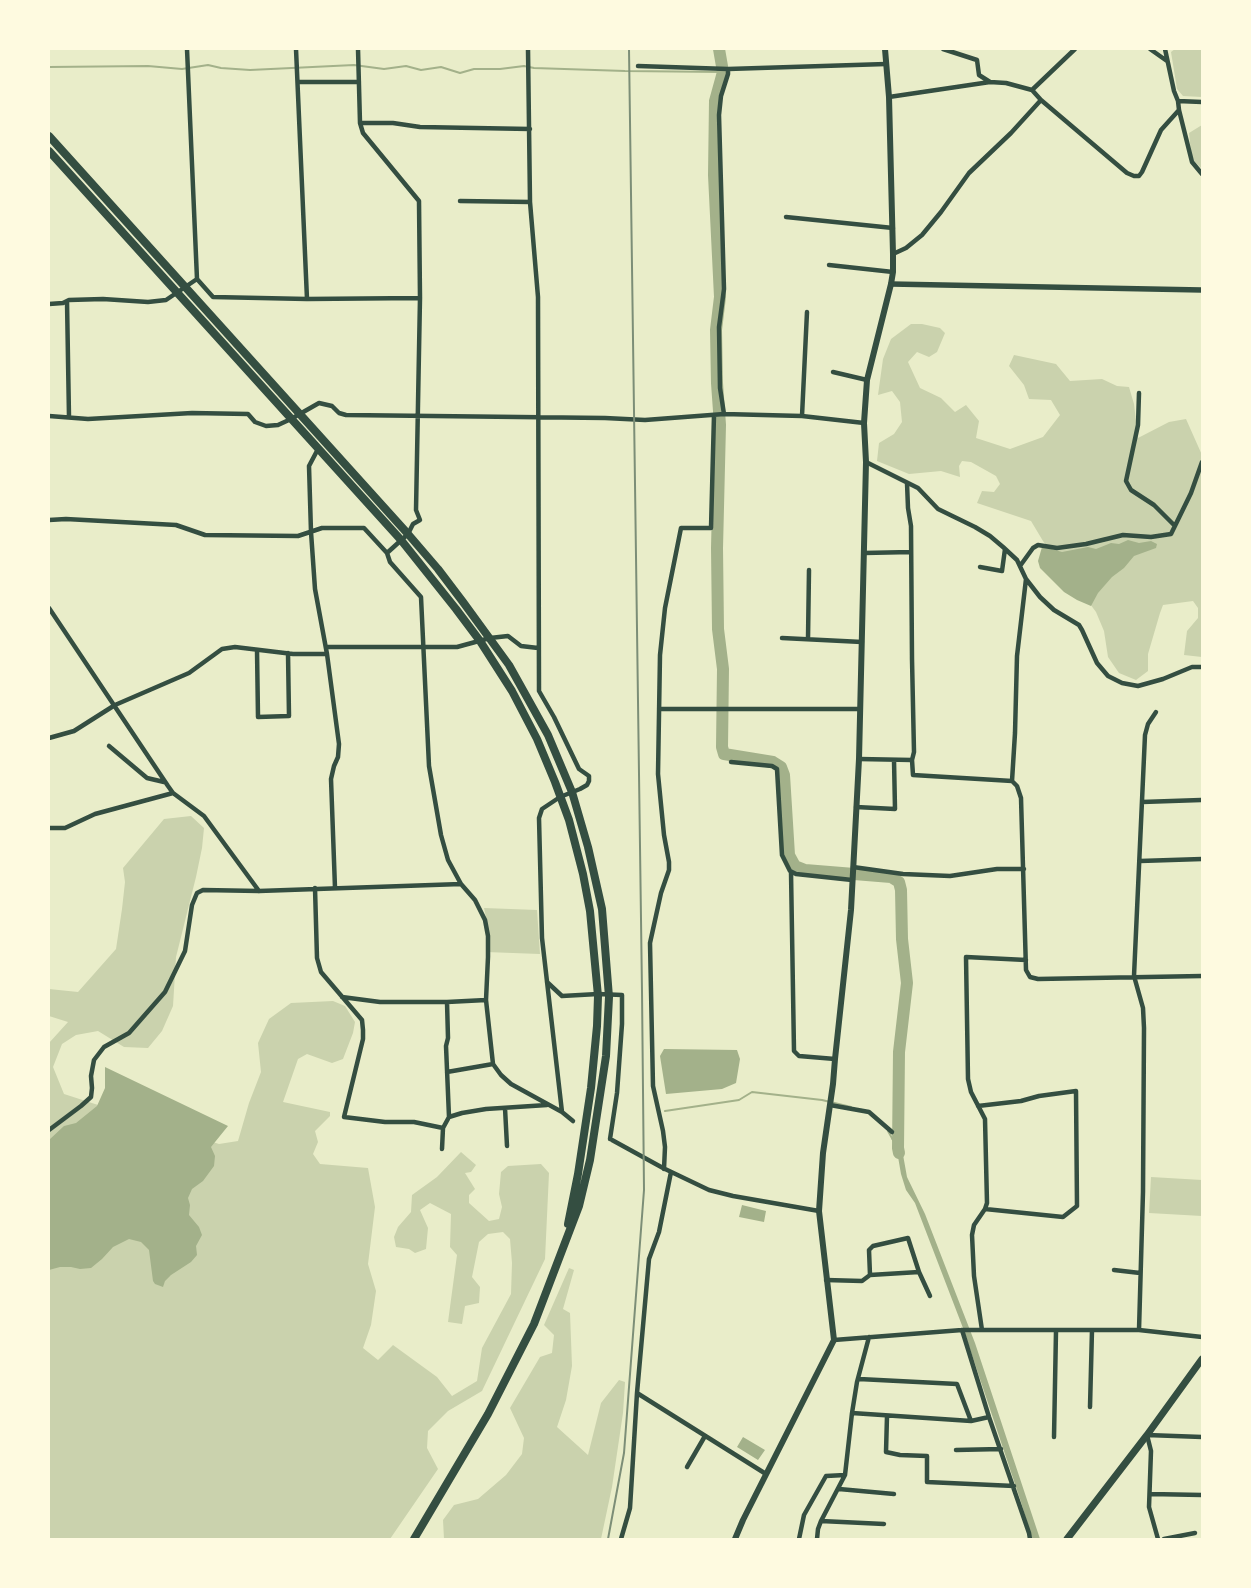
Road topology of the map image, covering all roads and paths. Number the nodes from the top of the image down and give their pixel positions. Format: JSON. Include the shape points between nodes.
{"nodes":[{"id":1,"x":187,"y":49,"type":"edge"},
{"id":2,"x":296,"y":49,"type":"edge"},
{"id":3,"x":358,"y":49,"type":"edge"},
{"id":4,"x":528,"y":49,"type":"edge"},
{"id":5,"x":885,"y":49,"type":"edge"},
{"id":6,"x":943,"y":49,"type":"edge"},
{"id":7,"x":1075,"y":49,"type":"edge"},
{"id":8,"x":1150,"y":49,"type":"edge"},
{"id":9,"x":1165,"y":49,"type":"edge"},
{"id":10,"x":1167,"y":61,"type":"junction"},
{"id":11,"x":886,"y":64,"type":"junction"},
{"id":12,"x":638,"y":66,"type":"dead end"},
{"id":13,"x":728,"y":69,"type":"junction"},
{"id":14,"x":298,"y":82,"type":"junction"},
{"id":15,"x":359,"y":82,"type":"junction"},
{"id":16,"x":990,"y":82,"type":"junction"},
{"id":17,"x":1032,"y":90,"type":"junction"},
{"id":18,"x":889,"y":97,"type":"junction"},
{"id":19,"x":1041,"y":100,"type":"junction"},
{"id":20,"x":1178,"y":101,"type":"junction"},
{"id":21,"x":1202,"y":102,"type":"edge"},
{"id":22,"x":1179,"y":110,"type":"junction"},
{"id":23,"x":360,"y":123,"type":"junction"},
{"id":24,"x":530,"y":129,"type":"junction"},
{"id":25,"x":49,"y":136,"type":"edge"},
{"id":26,"x":49,"y":151,"type":"edge"},
{"id":27,"x":1202,"y":174,"type":"edge"},
{"id":28,"x":460,"y":201,"type":"dead end"},
{"id":29,"x":530,"y":202,"type":"junction"},
{"id":30,"x":786,"y":217,"type":"dead end"},
{"id":31,"x":893,"y":228,"type":"junction"},
{"id":32,"x":894,"y":254,"type":"junction"},
{"id":33,"x":829,"y":265,"type":"dead end"},
{"id":34,"x":893,"y":272,"type":"junction"},
{"id":35,"x":197,"y":279,"type":"junction"},
{"id":36,"x":891,"y":284,"type":"junction"},
{"id":37,"x":185,"y":286,"type":"junction"},
{"id":38,"x":1202,"y":290,"type":"edge"},
{"id":39,"x":177,"y":294,"type":"junction"},
{"id":40,"x":420,"y":298,"type":"junction"},
{"id":41,"x":307,"y":299,"type":"junction"},
{"id":42,"x":67,"y":301,"type":"junction"},
{"id":43,"x":49,"y":304,"type":"edge"},
{"id":44,"x":807,"y":312,"type":"dead end"},
{"id":45,"x":833,"y":372,"type":"dead end"},
{"id":46,"x":867,"y":380,"type":"junction"},
{"id":47,"x":1139,"y":393,"type":"dead end"},
{"id":48,"x":300,"y":414,"type":"junction"},
{"id":49,"x":714,"y":414,"type":"junction"},
{"id":50,"x":724,"y":414,"type":"junction"},
{"id":51,"x":49,"y":416,"type":"edge"},
{"id":52,"x":418,"y":416,"type":"junction"},
{"id":53,"x":802,"y":416,"type":"junction"},
{"id":54,"x":69,"y":417,"type":"junction"},
{"id":55,"x":539,"y":418,"type":"junction"},
{"id":56,"x":291,"y":419,"type":"junction"},
{"id":57,"x":864,"y":423,"type":"junction"},
{"id":58,"x":318,"y":449,"type":"junction"},
{"id":59,"x":866,"y":462,"type":"junction"},
{"id":60,"x":1202,"y":462,"type":"edge"},
{"id":61,"x":908,"y":483,"type":"junction"},
{"id":62,"x":49,"y":520,"type":"edge"},
{"id":63,"x":1175,"y":526,"type":"junction"},
{"id":64,"x":310,"y":532,"type":"junction"},
{"id":65,"x":408,"y":534,"type":"junction"},
{"id":66,"x":401,"y":540,"type":"junction"},
{"id":67,"x":1005,"y":549,"type":"junction"},
{"id":68,"x":911,"y":552,"type":"junction"},
{"id":69,"x":387,"y":553,"type":"junction"},
{"id":70,"x":864,"y":553,"type":"junction"},
{"id":71,"x":1020,"y":566,"type":"junction"},
{"id":72,"x":980,"y":567,"type":"dead end"},
{"id":73,"x":808,"y":570,"type":"dead end"},
{"id":74,"x":1026,"y":579,"type":"junction"},
{"id":75,"x":49,"y":609,"type":"edge"},
{"id":76,"x":490,"y":638,"type":"junction"},
{"id":77,"x":782,"y":638,"type":"dead end"},
{"id":78,"x":808,"y":640,"type":"junction"},
{"id":79,"x":480,"y":641,"type":"junction"},
{"id":80,"x":862,"y":642,"type":"junction"},
{"id":81,"x":326,"y":647,"type":"junction"},
{"id":82,"x":423,"y":647,"type":"junction"},
{"id":83,"x":538,"y":648,"type":"junction"},
{"id":84,"x":257,"y":650,"type":"junction"},
{"id":85,"x":288,"y":653,"type":"junction"},
{"id":86,"x":327,"y":654,"type":"junction"},
{"id":87,"x":1202,"y":667,"type":"edge"},
{"id":88,"x":115,"y":705,"type":"junction"},
{"id":89,"x":659,"y":709,"type":"junction"},
{"id":90,"x":860,"y":709,"type":"junction"},
{"id":91,"x":1156,"y":712,"type":"dead end"},
{"id":92,"x":49,"y":738,"type":"edge"},
{"id":93,"x":109,"y":746,"type":"dead end"},
{"id":94,"x":859,"y":759,"type":"junction"},
{"id":95,"x":894,"y":760,"type":"junction"},
{"id":96,"x":912,"y":760,"type":"junction"},
{"id":97,"x":731,"y":762,"type":"dead end"},
{"id":98,"x":1012,"y":781,"type":"junction"},
{"id":99,"x":164,"y":782,"type":"junction"},
{"id":100,"x":572,"y":792,"type":"junction"},
{"id":101,"x":173,"y":793,"type":"junction"},
{"id":102,"x":560,"y":797,"type":"junction"},
{"id":103,"x":1201,"y":800,"type":"dead end"},
{"id":104,"x":1142,"y":802,"type":"junction"},
{"id":105,"x":856,"y":807,"type":"junction"},
{"id":106,"x":49,"y":828,"type":"edge"},
{"id":107,"x":1202,"y":859,"type":"edge"},
{"id":108,"x":1140,"y":862,"type":"junction"},
{"id":109,"x":853,"y":867,"type":"junction"},
{"id":110,"x":1024,"y":869,"type":"junction"},
{"id":111,"x":791,"y":872,"type":"junction"},
{"id":112,"x":852,"y":880,"type":"junction"},
{"id":113,"x":461,"y":884,"type":"junction"},
{"id":114,"x":316,"y":888,"type":"junction"},
{"id":115,"x":335,"y":888,"type":"junction"},
{"id":116,"x":259,"y":891,"type":"junction"},
{"id":117,"x":1026,"y":960,"type":"junction"},
{"id":118,"x":1134,"y":976,"type":"junction"},
{"id":119,"x":1202,"y":976,"type":"edge"},
{"id":120,"x":546,"y":980,"type":"junction"},
{"id":121,"x":598,"y":994,"type":"junction"},
{"id":122,"x":609,"y":994,"type":"junction"},
{"id":123,"x":341,"y":997,"type":"junction"},
{"id":124,"x":486,"y":1000,"type":"junction"},
{"id":125,"x":447,"y":1002,"type":"junction"},
{"id":126,"x":835,"y":1059,"type":"junction"},
{"id":127,"x":493,"y":1064,"type":"junction"},
{"id":128,"x":447,"y":1072,"type":"junction"},
{"id":129,"x":830,"y":1104,"type":"junction"},
{"id":130,"x":548,"y":1105,"type":"junction"},
{"id":131,"x":978,"y":1106,"type":"junction"},
{"id":132,"x":505,"y":1108,"type":"junction"},
{"id":133,"x":562,"y":1112,"type":"junction"},
{"id":134,"x":449,"y":1117,"type":"junction"},
{"id":135,"x":574,"y":1121,"type":"dead end"},
{"id":136,"x":443,"y":1128,"type":"junction"},
{"id":137,"x":49,"y":1130,"type":"edge"},
{"id":138,"x":892,"y":1132,"type":"dead end"},
{"id":139,"x":507,"y":1146,"type":"dead end"},
{"id":140,"x":442,"y":1149,"type":"dead end"},
{"id":141,"x":664,"y":1169,"type":"junction"},
{"id":142,"x":671,"y":1172,"type":"junction"},
{"id":143,"x":985,"y":1209,"type":"junction"},
{"id":144,"x":819,"y":1211,"type":"junction"},
{"id":145,"x":562,"y":1248,"type":"junction"},
{"id":146,"x":1114,"y":1270,"type":"dead end"},
{"id":147,"x":919,"y":1272,"type":"junction"},
{"id":148,"x":1140,"y":1273,"type":"junction"},
{"id":149,"x":870,"y":1275,"type":"junction"},
{"id":150,"x":826,"y":1280,"type":"junction"},
{"id":151,"x":930,"y":1296,"type":"dead end"},
{"id":152,"x":962,"y":1330,"type":"junction"},
{"id":153,"x":982,"y":1330,"type":"junction"},
{"id":154,"x":1056,"y":1330,"type":"junction"},
{"id":155,"x":1092,"y":1330,"type":"junction"},
{"id":156,"x":1139,"y":1330,"type":"junction"},
{"id":157,"x":1202,"y":1336,"type":"edge"},
{"id":158,"x":869,"y":1337,"type":"junction"},
{"id":159,"x":834,"y":1340,"type":"junction"},
{"id":160,"x":1202,"y":1359,"type":"edge"},
{"id":161,"x":859,"y":1379,"type":"junction"},
{"id":162,"x":637,"y":1393,"type":"junction"},
{"id":163,"x":1090,"y":1407,"type":"dead end"},
{"id":164,"x":852,"y":1413,"type":"junction"},
{"id":165,"x":887,"y":1416,"type":"junction"},
{"id":166,"x":989,"y":1417,"type":"junction"},
{"id":167,"x":971,"y":1421,"type":"junction"},
{"id":168,"x":1147,"y":1435,"type":"junction"},
{"id":169,"x":706,"y":1436,"type":"junction"},
{"id":170,"x":1054,"y":1437,"type":"dead end"},
{"id":171,"x":1202,"y":1437,"type":"edge"},
{"id":172,"x":1001,"y":1449,"type":"junction"},
{"id":173,"x":956,"y":1450,"type":"dead end"},
{"id":174,"x":687,"y":1467,"type":"dead end"},
{"id":175,"x":766,"y":1474,"type":"junction"},
{"id":176,"x":845,"y":1475,"type":"junction"},
{"id":177,"x":1014,"y":1486,"type":"junction"},
{"id":178,"x":839,"y":1489,"type":"junction"},
{"id":179,"x":894,"y":1494,"type":"dead end"},
{"id":180,"x":1150,"y":1494,"type":"junction"},
{"id":181,"x":1202,"y":1495,"type":"edge"},
{"id":182,"x":821,"y":1521,"type":"junction"},
{"id":183,"x":884,"y":1524,"type":"dead end"},
{"id":184,"x":1195,"y":1533,"type":"dead end"},
{"id":185,"x":414,"y":1539,"type":"edge"},
{"id":186,"x":621,"y":1539,"type":"edge"},
{"id":187,"x":735,"y":1539,"type":"edge"},
{"id":188,"x":799,"y":1539,"type":"edge"},
{"id":189,"x":817,"y":1539,"type":"edge"},
{"id":190,"x":1030,"y":1539,"type":"edge"},
{"id":191,"x":1067,"y":1539,"type":"edge"},
{"id":192,"x":1158,"y":1539,"type":"edge"},
{"id":193,"x":1164,"y":1539,"type":"edge"}],
"edges":[{"from":1,"to":35,"type":"street"},
{"from":2,"to":14,"type":"street"},
{"from":3,"to":15,"type":"street"},
{"from":4,"to":24,"type":"street"},
{"from":5,"to":11,"type":"main road"},
{"from":6,"to":16,"type":"street","via":[[976,60],[979,75]]},
{"from":7,"to":17,"type":"street"},
{"from":8,"to":10,"type":"street"},
{"from":9,"to":10,"type":"street"},
{"from":10,"to":20,"type":"street"},
{"from":11,"to":13,"type":"street"},
{"from":11,"to":18,"type":"main road"},
{"from":12,"to":13,"type":"street"},
{"from":13,"to":50,"type":"street","via":[[720,96],[719,115],[724,290],[720,388]]},
{"from":14,"to":15,"type":"street"},
{"from":14,"to":41,"type":"street"},
{"from":15,"to":23,"type":"street"},
{"from":16,"to":17,"type":"street"},
{"from":16,"to":18,"type":"street"},
{"from":17,"to":19,"type":"street"},
{"from":18,"to":31,"type":"main road"},
{"from":19,"to":22,"type":"street","via":[[1134,176],[1142,172],[1161,130]]},
{"from":19,"to":32,"type":"street","via":[[969,173],[922,235]]},
{"from":20,"to":21,"type":"street"},
{"from":20,"to":22,"type":"street"},
{"from":22,"to":27,"type":"street","via":[[1192,162]]},
{"from":23,"to":24,"type":"street"},
{"from":23,"to":40,"type":"street","via":[[363,133],[419,201]]},
{"from":24,"to":29,"type":"street"},
{"from":25,"to":37,"type":"highway"},
{"from":26,"to":39,"type":"highway"},
{"from":28,"to":29,"type":"street"},
{"from":29,"to":55,"type":"street","via":[[538,297]]},
{"from":30,"to":31,"type":"street"},
{"from":31,"to":32,"type":"main road"},
{"from":32,"to":34,"type":"main road"},
{"from":33,"to":34,"type":"street"},
{"from":34,"to":36,"type":"main road"},
{"from":35,"to":37,"type":"street"},
{"from":35,"to":41,"type":"street","via":[[213,297]]},
{"from":36,"to":38,"type":"street"},
{"from":36,"to":46,"type":"main road"},
{"from":37,"to":39,"type":"street"},
{"from":37,"to":48,"type":"highway"},
{"from":39,"to":42,"type":"street","via":[[166,300],[148,302]]},
{"from":39,"to":56,"type":"highway"},
{"from":40,"to":41,"type":"street"},
{"from":40,"to":52,"type":"street"},
{"from":42,"to":43,"type":"street"},
{"from":42,"to":54,"type":"street"},
{"from":44,"to":53,"type":"street"},
{"from":45,"to":46,"type":"street"},
{"from":46,"to":57,"type":"main road"},
{"from":47,"to":63,"type":"street","via":[[1138,425],[1126,481],[1131,490],[1154,505]]},
{"from":48,"to":52,"type":"street","via":[[319,403],[332,406],[346,415]]},
{"from":48,"to":56,"type":"street"},
{"from":48,"to":65,"type":"highway"},
{"from":49,"to":50,"type":"street"},
{"from":49,"to":55,"type":"street","via":[[645,420]]},
{"from":49,"to":89,"type":"street","via":[[711,528],[681,528],[665,608]]},
{"from":50,"to":53,"type":"street"},
{"from":51,"to":54,"type":"street"},
{"from":52,"to":55,"type":"street"},
{"from":52,"to":65,"type":"street","via":[[416,510],[420,520],[413,524]]},
{"from":53,"to":57,"type":"street"},
{"from":54,"to":56,"type":"street","via":[[248,414],[255,422],[266,426]]},
{"from":55,"to":83,"type":"street"},
{"from":56,"to":58,"type":"highway"},
{"from":57,"to":59,"type":"main road"},
{"from":58,"to":64,"type":"street","via":[[309,466]]},
{"from":58,"to":66,"type":"highway"},
{"from":59,"to":61,"type":"street"},
{"from":59,"to":70,"type":"main road"},
{"from":60,"to":63,"type":"street"},
{"from":61,"to":67,"type":"street","via":[[918,488],[938,509],[976,527]]},
{"from":61,"to":68,"type":"street"},
{"from":62,"to":64,"type":"street","via":[[176,525],[205,534],[298,536]]},
{"from":63,"to":71,"type":"street","via":[[1171,534],[1151,538],[1123,535],[1057,548],[1038,545]]},
{"from":64,"to":69,"type":"street","via":[[322,528],[364,528]]},
{"from":64,"to":81,"type":"street","via":[[315,589]]},
{"from":65,"to":66,"type":"street"},
{"from":65,"to":76,"type":"highway","via":[[438,568]]},
{"from":66,"to":69,"type":"street"},
{"from":66,"to":79,"type":"highway"},
{"from":67,"to":71,"type":"street"},
{"from":67,"to":72,"type":"street","via":[[1002,571]]},
{"from":68,"to":70,"type":"street"},
{"from":68,"to":96,"type":"street"},
{"from":69,"to":82,"type":"street","via":[[390,562],[421,597]]},
{"from":70,"to":80,"type":"main road"},
{"from":71,"to":74,"type":"street"},
{"from":73,"to":78,"type":"street"},
{"from":74,"to":87,"type":"street","via":[[1054,610],[1079,625],[1097,663],[1108,676],[1122,684],[1138,686],[1192,667]]},
{"from":74,"to":98,"type":"street","via":[[1017,656]]},
{"from":75,"to":88,"type":"street"},
{"from":76,"to":79,"type":"street"},
{"from":76,"to":83,"type":"street","via":[[508,636],[521,646]]},
{"from":76,"to":100,"type":"highway","via":[[548,736]]},
{"from":77,"to":78,"type":"street"},
{"from":78,"to":80,"type":"street"},
{"from":79,"to":82,"type":"street","via":[[457,647]]},
{"from":79,"to":102,"type":"highway","via":[[522,709]]},
{"from":80,"to":90,"type":"main road"},
{"from":81,"to":82,"type":"street"},
{"from":81,"to":86,"type":"street"},
{"from":82,"to":113,"type":"street","via":[[429,766],[448,860]]},
{"from":83,"to":100,"type":"street","via":[[539,691],[579,769],[589,776],[587,785]]},
{"from":84,"to":85,"type":"street"},
{"from":84,"to":85,"type":"street","via":[[258,717],[289,716]]},
{"from":84,"to":88,"type":"street","via":[[222,649],[189,673]]},
{"from":85,"to":86,"type":"street"},
{"from":86,"to":115,"type":"street","via":[[339,744],[331,779]]},
{"from":88,"to":92,"type":"street","via":[[74,731]]},
{"from":88,"to":99,"type":"street"},
{"from":89,"to":90,"type":"street"},
{"from":89,"to":141,"type":"street","via":[[658,774],[669,870],[650,943],[653,1086],[663,1131]]},
{"from":90,"to":94,"type":"main road"},
{"from":91,"to":104,"type":"street","via":[[1145,735]]},
{"from":93,"to":99,"type":"street","via":[[147,778]]},
{"from":94,"to":95,"type":"street"},
{"from":94,"to":105,"type":"main road"},
{"from":95,"to":96,"type":"street"},
{"from":95,"to":105,"type":"street","via":[[895,809]]},
{"from":96,"to":98,"type":"street","via":[[913,775]]},
{"from":97,"to":111,"type":"street","via":[[777,769],[782,854]]},
{"from":98,"to":110,"type":"street","via":[[1021,798]]},
{"from":99,"to":101,"type":"street"},
{"from":100,"to":102,"type":"street"},
{"from":100,"to":122,"type":"highway","via":[[602,909]]},
{"from":101,"to":106,"type":"street","via":[[94,814],[64,828]]},
{"from":101,"to":116,"type":"street","via":[[204,816]]},
{"from":102,"to":120,"type":"street","via":[[542,809],[539,818]]},
{"from":102,"to":121,"type":"highway","via":[[583,874]]},
{"from":103,"to":104,"type":"street"},
{"from":104,"to":108,"type":"street"},
{"from":105,"to":109,"type":"main road"},
{"from":107,"to":108,"type":"street"},
{"from":108,"to":118,"type":"street"},
{"from":109,"to":110,"type":"street","via":[[950,876],[997,869]]},
{"from":109,"to":112,"type":"main road"},
{"from":110,"to":117,"type":"street"},
{"from":111,"to":112,"type":"street"},
{"from":111,"to":126,"type":"street","via":[[794,1051],[799,1056]]},
{"from":112,"to":126,"type":"main road"},
{"from":113,"to":115,"type":"street"},
{"from":113,"to":124,"type":"street","via":[[475,900],[485,920],[488,936]]},
{"from":114,"to":115,"type":"street"},
{"from":114,"to":116,"type":"street"},
{"from":114,"to":123,"type":"street","via":[[317,958],[321,972]]},
{"from":116,"to":137,"type":"street","via":[[203,890],[197,893],[185,951],[165,992],[129,1033],[104,1047],[94,1060],[91,1097]]},
{"from":117,"to":118,"type":"street","via":[[1030,977],[1038,979]]},
{"from":117,"to":131,"type":"street","via":[[966,957],[968,1078]]},
{"from":118,"to":119,"type":"street"},
{"from":118,"to":148,"type":"street","via":[[1143,1008],[1144,1028]]},
{"from":120,"to":121,"type":"street","via":[[562,996]]},
{"from":120,"to":133,"type":"street"},
{"from":121,"to":122,"type":"street"},
{"from":121,"to":145,"type":"highway","via":[[591,1088],[578,1174]]},
{"from":122,"to":141,"type":"street","via":[[622,995],[618,1093],[611,1139]]},
{"from":122,"to":145,"type":"highway","via":[[606,1056],[590,1160],[579,1206]]},
{"from":123,"to":125,"type":"street","via":[[380,1002]]},
{"from":123,"to":136,"type":"street","via":[[362,1020],[364,1030],[344,1117],[414,1122]]},
{"from":124,"to":125,"type":"street"},
{"from":124,"to":127,"type":"street"},
{"from":125,"to":128,"type":"street"},
{"from":126,"to":129,"type":"main road"},
{"from":127,"to":128,"type":"street"},
{"from":127,"to":130,"type":"street","via":[[510,1084]]},
{"from":128,"to":134,"type":"street"},
{"from":129,"to":138,"type":"street","via":[[869,1112]]},
{"from":129,"to":144,"type":"main road"},
{"from":130,"to":132,"type":"street"},
{"from":130,"to":133,"type":"street"},
{"from":131,"to":143,"type":"street","via":[[985,1119]]},
{"from":131,"to":143,"type":"street","via":[[1076,1090],[1076,1206],[1063,1217]]},
{"from":132,"to":134,"type":"street"},
{"from":132,"to":139,"type":"street"},
{"from":133,"to":135,"type":"street"},
{"from":134,"to":136,"type":"street"},
{"from":136,"to":140,"type":"street"},
{"from":141,"to":142,"type":"street"},
{"from":142,"to":144,"type":"street","via":[[709,1190]]},
{"from":142,"to":162,"type":"street","via":[[659,1232],[649,1259]]},
{"from":143,"to":153,"type":"street","via":[[974,1225],[972,1235]]},
{"from":144,"to":150,"type":"main road"},
{"from":145,"to":185,"type":"highway","via":[[534,1324],[488,1414]]},
{"from":146,"to":148,"type":"street"},
{"from":147,"to":149,"type":"street"},
{"from":147,"to":149,"type":"street","via":[[908,1238],[873,1246],[869,1250]]},
{"from":147,"to":151,"type":"street"},
{"from":148,"to":156,"type":"street"},
{"from":149,"to":150,"type":"street","via":[[862,1281]]},
{"from":150,"to":159,"type":"main road"},
{"from":152,"to":153,"type":"street"},
{"from":152,"to":158,"type":"street"},
{"from":152,"to":166,"type":"street"},
{"from":153,"to":154,"type":"street"},
{"from":154,"to":155,"type":"street"},
{"from":154,"to":170,"type":"street"},
{"from":155,"to":156,"type":"street"},
{"from":155,"to":163,"type":"street"},
{"from":156,"to":157,"type":"street"},
{"from":158,"to":159,"type":"street"},
{"from":158,"to":161,"type":"street"},
{"from":159,"to":175,"type":"main road"},
{"from":160,"to":168,"type":"main road"},
{"from":161,"to":164,"type":"street"},
{"from":161,"to":167,"type":"street","via":[[957,1384]]},
{"from":162,"to":169,"type":"street"},
{"from":162,"to":186,"type":"street","via":[[630,1508]]},
{"from":164,"to":165,"type":"street"},
{"from":164,"to":176,"type":"street"},
{"from":165,"to":167,"type":"street"},
{"from":165,"to":177,"type":"street","via":[[886,1452],[927,1456],[927,1482]]},
{"from":166,"to":167,"type":"street"},
{"from":166,"to":172,"type":"street"},
{"from":168,"to":171,"type":"street"},
{"from":168,"to":180,"type":"street","via":[[1152,1451]]},
{"from":168,"to":191,"type":"main road"},
{"from":169,"to":174,"type":"street"},
{"from":169,"to":175,"type":"street"},
{"from":172,"to":173,"type":"street"},
{"from":172,"to":177,"type":"street"},
{"from":175,"to":187,"type":"main road"},
{"from":176,"to":178,"type":"street"},
{"from":176,"to":188,"type":"street","via":[[826,1476],[804,1515]]},
{"from":177,"to":190,"type":"street"},
{"from":178,"to":179,"type":"street"},
{"from":178,"to":182,"type":"street"},
{"from":180,"to":181,"type":"street"},
{"from":180,"to":192,"type":"street","via":[[1149,1507]]},
{"from":182,"to":183,"type":"street"},
{"from":182,"to":189,"type":"street"},
{"from":184,"to":193,"type":"street"}]}
